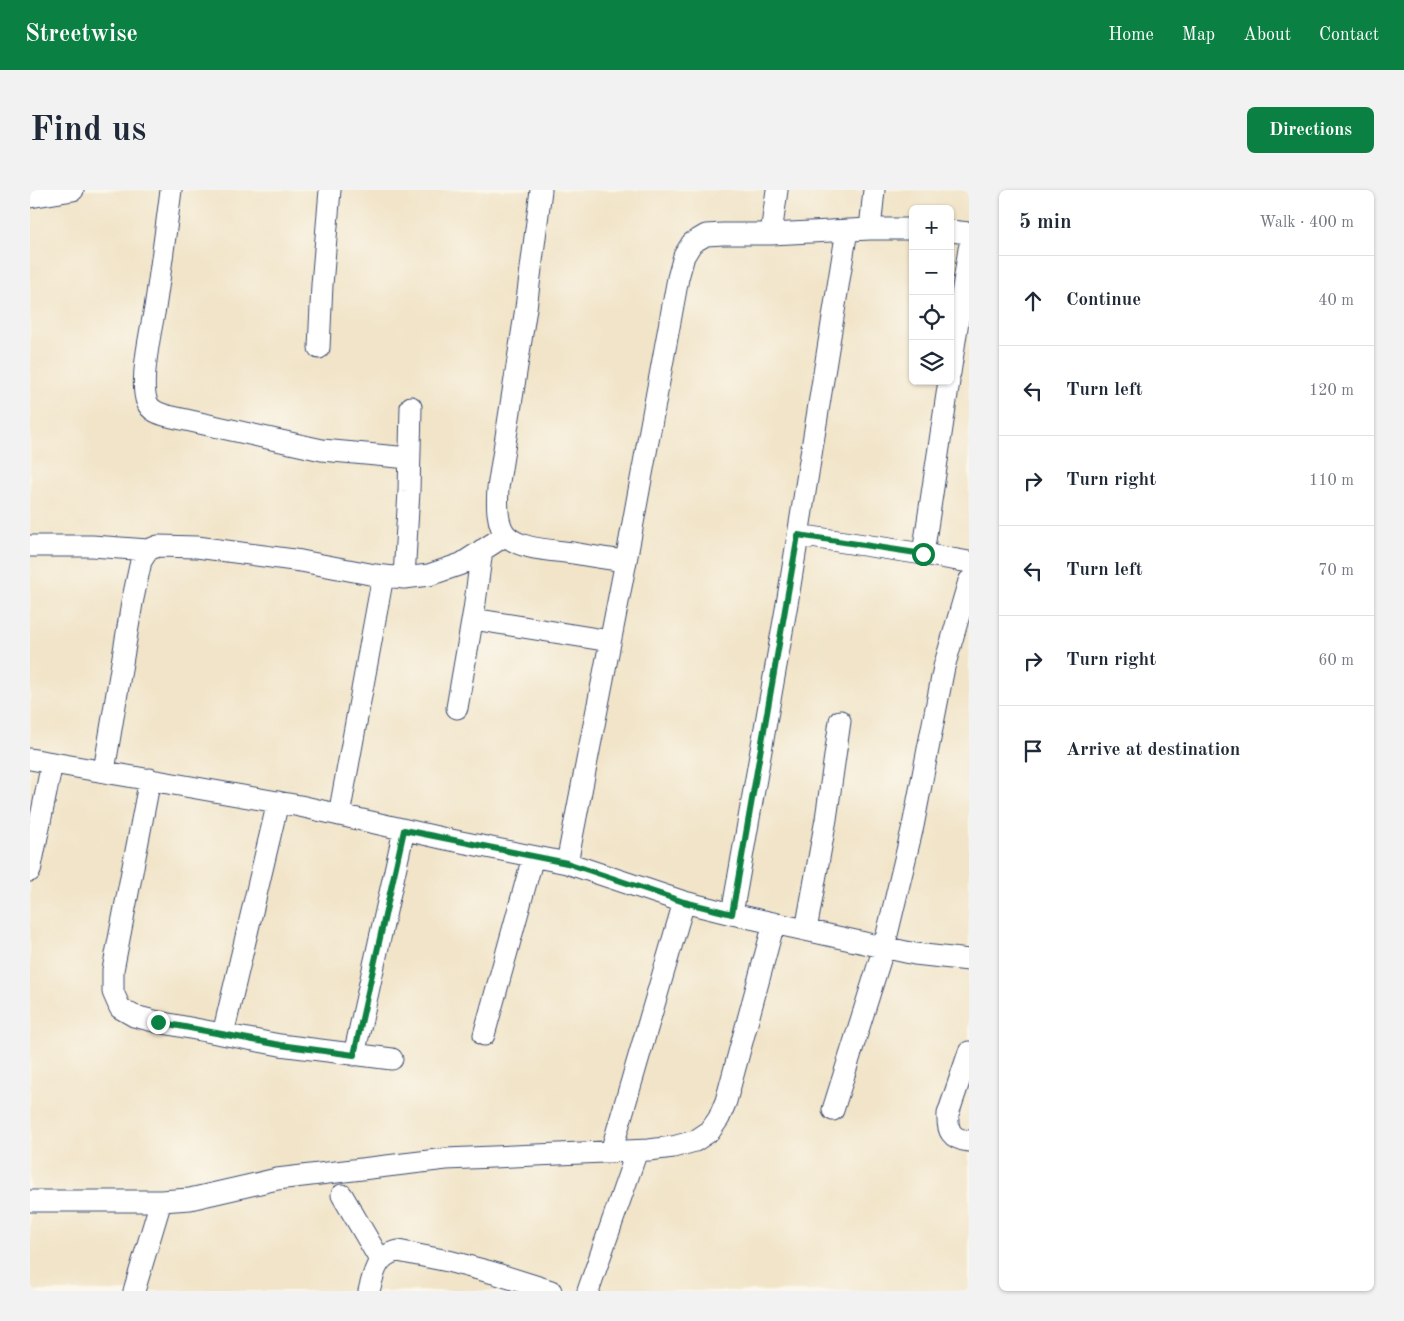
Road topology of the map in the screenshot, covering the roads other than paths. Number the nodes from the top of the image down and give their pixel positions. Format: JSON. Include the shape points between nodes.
{"nodes":[{"id":1,"x":73,"y":190,"type":"edge"},
{"id":2,"x":171,"y":190,"type":"edge"},
{"id":3,"x":330,"y":190,"type":"edge"},
{"id":4,"x":541,"y":190,"type":"edge"},
{"id":5,"x":777,"y":190,"type":"edge"},
{"id":6,"x":874,"y":190,"type":"edge"},
{"id":7,"x":30,"y":197,"type":"edge"},
{"id":8,"x":870,"y":229,"type":"junction"},
{"id":9,"x":909,"y":229,"type":"edge"},
{"id":10,"x":848,"y":230,"type":"junction"},
{"id":11,"x":954,"y":231,"type":"edge"},
{"id":12,"x":969,"y":232,"type":"edge"},
{"id":13,"x":771,"y":234,"type":"junction"},
{"id":14,"x":969,"y":249,"type":"edge"},
{"id":15,"x":319,"y":348,"type":"dead end"},
{"id":16,"x":954,"y":348,"type":"edge"},
{"id":17,"x":948,"y":385,"type":"edge"},
{"id":18,"x":411,"y":407,"type":"dead end"},
{"id":19,"x":410,"y":458,"type":"junction"},
{"id":20,"x":506,"y":535,"type":"junction"},
{"id":21,"x":798,"y":535,"type":"junction"},
{"id":22,"x":30,"y":546,"type":"edge"},
{"id":23,"x":148,"y":550,"type":"junction"},
{"id":24,"x":482,"y":550,"type":"junction"},
{"id":25,"x":923,"y":554,"type":"junction"},
{"id":26,"x":626,"y":561,"type":"junction"},
{"id":27,"x":969,"y":562,"type":"edge"},
{"id":28,"x":393,"y":577,"type":"junction"},
{"id":29,"x":969,"y":581,"type":"edge"},
{"id":30,"x":473,"y":619,"type":"junction"},
{"id":31,"x":610,"y":641,"type":"junction"},
{"id":32,"x":457,"y":708,"type":"dead end"},
{"id":33,"x":840,"y":721,"type":"dead end"},
{"id":34,"x":30,"y":759,"type":"edge"},
{"id":35,"x":52,"y":763,"type":"junction"},
{"id":36,"x":104,"y":771,"type":"junction"},
{"id":37,"x":150,"y":779,"type":"junction"},
{"id":38,"x":278,"y":802,"type":"junction"},
{"id":39,"x":339,"y":815,"type":"junction"},
{"id":40,"x":404,"y":830,"type":"junction"},
{"id":41,"x":533,"y":856,"type":"junction"},
{"id":42,"x":567,"y":863,"type":"junction"},
{"id":43,"x":30,"y":871,"type":"edge"},
{"id":44,"x":684,"y":902,"type":"junction"},
{"id":45,"x":732,"y":914,"type":"junction"},
{"id":46,"x":774,"y":923,"type":"junction"},
{"id":47,"x":806,"y":930,"type":"junction"},
{"id":48,"x":884,"y":947,"type":"junction"},
{"id":49,"x":969,"y":960,"type":"edge"},
{"id":50,"x":223,"y":1034,"type":"junction"},
{"id":51,"x":484,"y":1036,"type":"dead end"},
{"id":52,"x":969,"y":1052,"type":"edge"},
{"id":53,"x":354,"y":1055,"type":"junction"},
{"id":54,"x":392,"y":1060,"type":"dead end"},
{"id":55,"x":833,"y":1110,"type":"dead end"},
{"id":56,"x":969,"y":1141,"type":"edge"},
{"id":57,"x":637,"y":1151,"type":"junction"},
{"id":58,"x":611,"y":1152,"type":"junction"},
{"id":59,"x":342,"y":1194,"type":"dead end"},
{"id":60,"x":30,"y":1201,"type":"edge"},
{"id":61,"x":161,"y":1201,"type":"junction"},
{"id":62,"x":380,"y":1260,"type":"junction"},
{"id":63,"x":134,"y":1291,"type":"edge"},
{"id":64,"x":369,"y":1291,"type":"edge"},
{"id":65,"x":550,"y":1291,"type":"edge"},
{"id":66,"x":588,"y":1291,"type":"edge"}],
"edges":[{"from":1,"to":7,"type":"street"},
{"from":2,"to":19,"type":"street","via":[[146,366],[147,404],[155,412],[168,416],[322,450]]},
{"from":3,"to":15,"type":"street"},
{"from":4,"to":20,"type":"street","via":[[498,488],[497,506]]},
{"from":5,"to":13,"type":"street"},
{"from":6,"to":8,"type":"street"},
{"from":8,"to":9,"type":"street"},
{"from":8,"to":10,"type":"street"},
{"from":10,"to":13,"type":"street"},
{"from":10,"to":21,"type":"street"},
{"from":11,"to":12,"type":"street"},
{"from":13,"to":26,"type":"street","via":[[706,235],[692,243],[684,256]]},
{"from":14,"to":16,"type":"street"},
{"from":17,"to":25,"type":"street"},
{"from":18,"to":19,"type":"street"},
{"from":19,"to":28,"type":"street","via":[[409,491]]},
{"from":20,"to":24,"type":"street"},
{"from":20,"to":26,"type":"street","via":[[517,543],[535,548]]},
{"from":21,"to":25,"type":"street"},
{"from":21,"to":45,"type":"street"},
{"from":22,"to":23,"type":"street"},
{"from":23,"to":28,"type":"street","via":[[158,546],[196,547]]},
{"from":23,"to":36,"type":"street","via":[[141,561],[132,603]]},
{"from":24,"to":28,"type":"street","via":[[461,564],[429,575]]},
{"from":24,"to":30,"type":"street"},
{"from":25,"to":27,"type":"street"},
{"from":26,"to":31,"type":"street"},
{"from":28,"to":39,"type":"street"},
{"from":29,"to":48,"type":"street","via":[[944,667],[913,826]]},
{"from":30,"to":31,"type":"street"},
{"from":30,"to":32,"type":"street"},
{"from":31,"to":42,"type":"street"},
{"from":33,"to":47,"type":"street"},
{"from":34,"to":35,"type":"street"},
{"from":35,"to":36,"type":"street"},
{"from":35,"to":43,"type":"street"},
{"from":36,"to":37,"type":"street"},
{"from":37,"to":38,"type":"street"},
{"from":37,"to":50,"type":"street","via":[[113,970],[113,992],[120,1008],[134,1016]]},
{"from":38,"to":39,"type":"street"},
{"from":38,"to":50,"type":"street"},
{"from":39,"to":40,"type":"street"},
{"from":40,"to":41,"type":"street"},
{"from":40,"to":53,"type":"street"},
{"from":41,"to":42,"type":"street"},
{"from":41,"to":51,"type":"street"},
{"from":42,"to":44,"type":"street"},
{"from":44,"to":45,"type":"street"},
{"from":44,"to":58,"type":"street"},
{"from":45,"to":46,"type":"street"},
{"from":46,"to":47,"type":"street"},
{"from":46,"to":57,"type":"street","via":[[719,1118],[710,1132],[694,1141]]},
{"from":47,"to":48,"type":"street"},
{"from":48,"to":49,"type":"street"},
{"from":48,"to":55,"type":"street"},
{"from":50,"to":53,"type":"street"},
{"from":52,"to":56,"type":"street","via":[[948,1114],[948,1125],[951,1134]]},
{"from":53,"to":54,"type":"street"},
{"from":57,"to":58,"type":"street"},
{"from":57,"to":66,"type":"street"},
{"from":58,"to":61,"type":"street","via":[[436,1160],[277,1179],[190,1199]]},
{"from":59,"to":62,"type":"street"},
{"from":60,"to":61,"type":"street"},
{"from":61,"to":63,"type":"street"},
{"from":62,"to":64,"type":"street"},
{"from":62,"to":65,"type":"street","via":[[398,1251],[494,1273]]}]}
